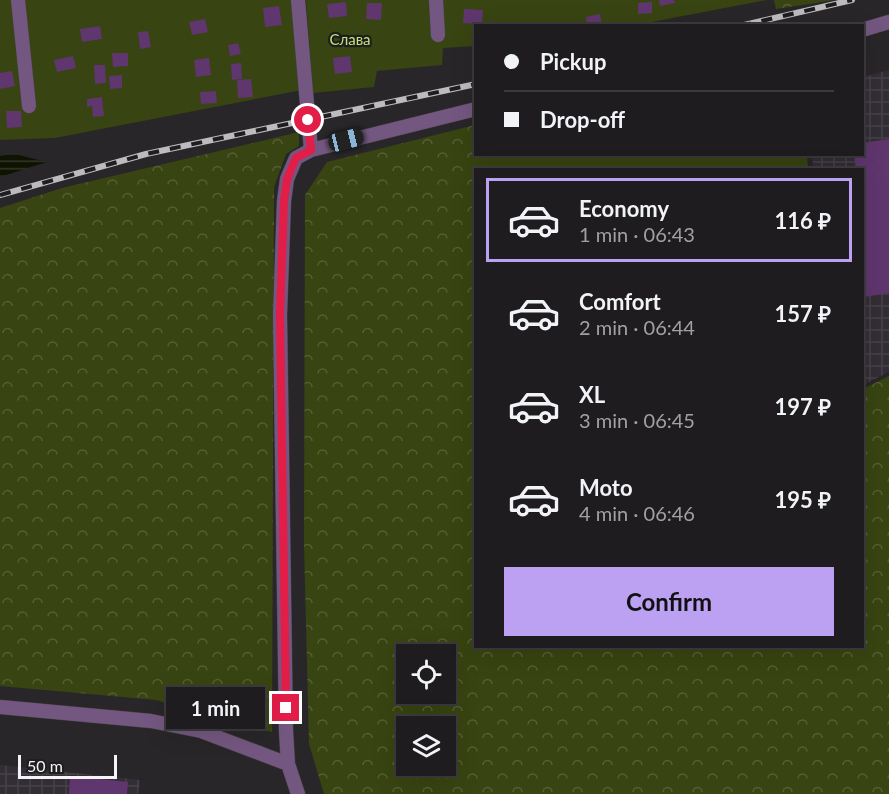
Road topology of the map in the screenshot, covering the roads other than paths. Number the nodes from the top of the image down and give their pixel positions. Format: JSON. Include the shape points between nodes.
{"nodes":[{"id":1,"x":18,"y":0,"type":"edge"},
{"id":2,"x":298,"y":0,"type":"edge"},
{"id":3,"x":436,"y":0,"type":"edge"},
{"id":4,"x":889,"y":22,"type":"edge"},
{"id":5,"x":864,"y":29,"type":"edge"},
{"id":6,"x":438,"y":35,"type":"dead end"},
{"id":7,"x":29,"y":106,"type":"dead end"},
{"id":8,"x":474,"y":109,"type":"edge"},
{"id":9,"x":311,"y":150,"type":"junction"},
{"id":10,"x":0,"y":707,"type":"edge"},
{"id":11,"x":288,"y":764,"type":"junction"},
{"id":12,"x":298,"y":794,"type":"edge"}],
"edges":[{"from":1,"to":7,"type":"street"},
{"from":2,"to":9,"type":"street"},
{"from":3,"to":6,"type":"street"},
{"from":4,"to":5,"type":"street"},
{"from":8,"to":9,"type":"street"},
{"from":9,"to":11,"type":"street","via":[[296,158],[287,179],[282,258]]},
{"from":10,"to":11,"type":"street","via":[[181,727]]},
{"from":11,"to":12,"type":"street"}]}
